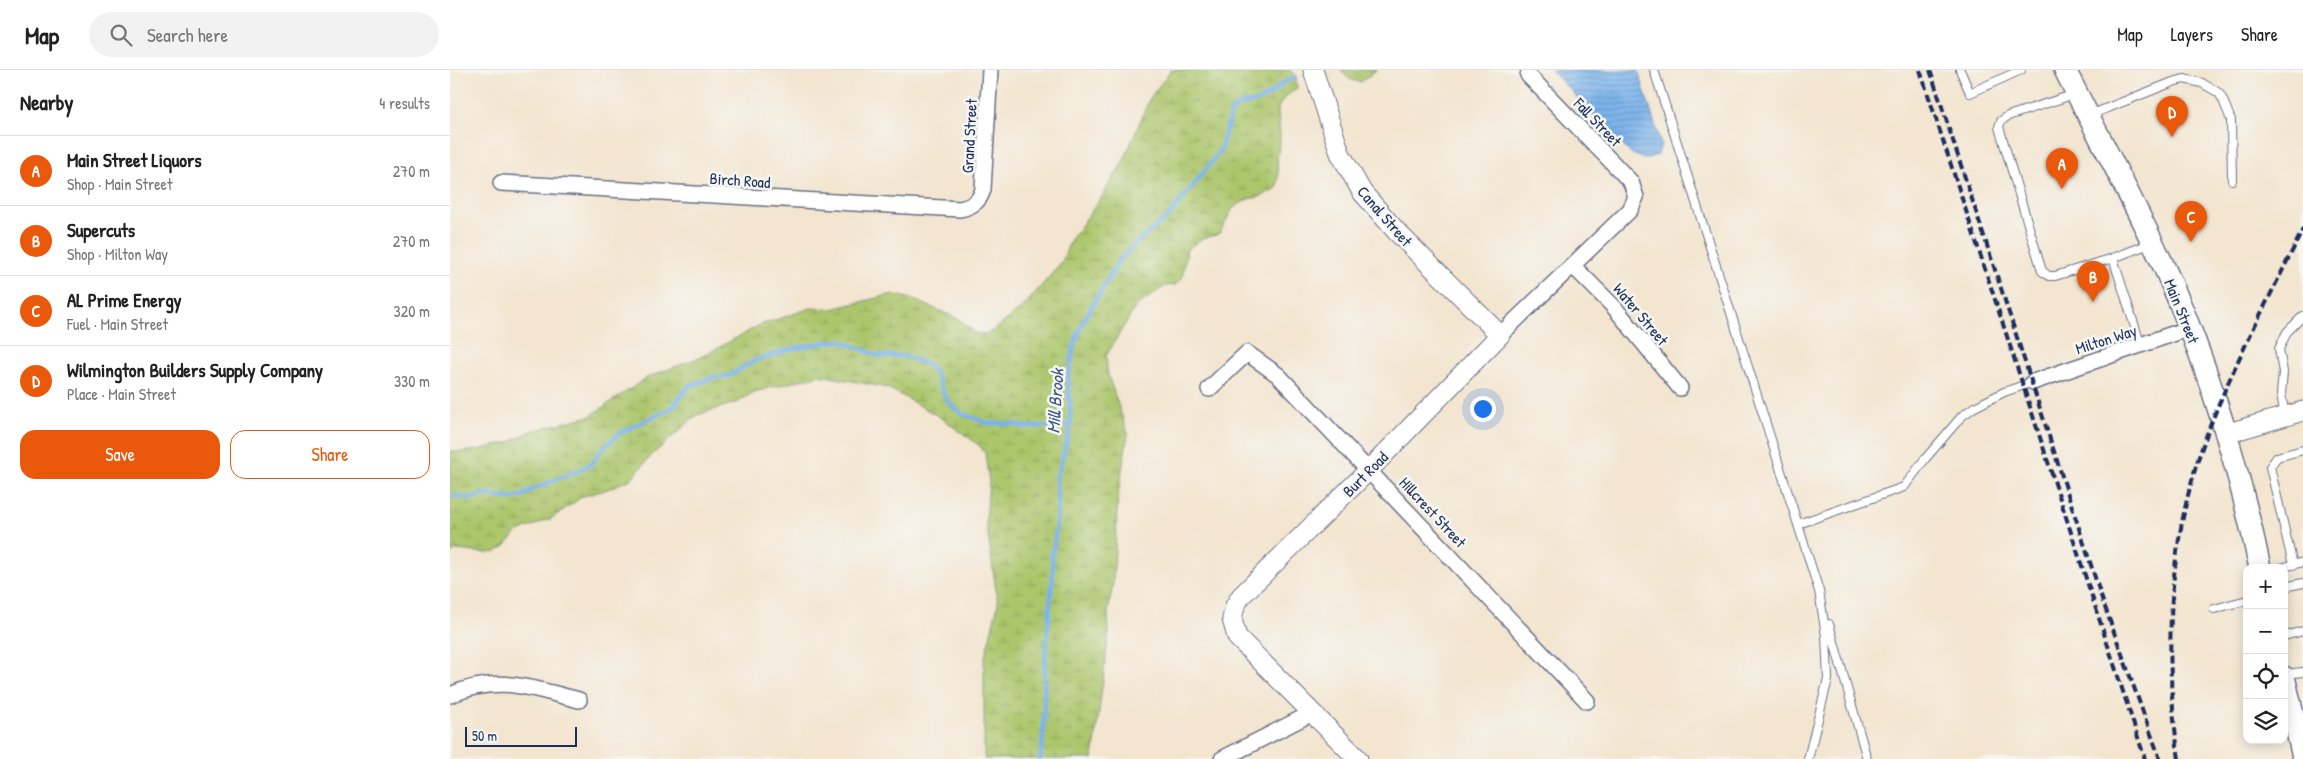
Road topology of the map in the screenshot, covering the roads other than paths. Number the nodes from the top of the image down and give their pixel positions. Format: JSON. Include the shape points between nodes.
{"nodes":[{"id":1,"x":990,"y":70,"type":"edge"},
{"id":2,"x":1313,"y":70,"type":"edge"},
{"id":3,"x":1654,"y":70,"type":"edge"},
{"id":4,"x":1960,"y":70,"type":"edge"},
{"id":5,"x":2021,"y":70,"type":"edge"},
{"id":6,"x":2065,"y":70,"type":"edge"},
{"id":7,"x":1528,"y":74,"type":"dead end"},
{"id":8,"x":2077,"y":93,"type":"junction"},
{"id":9,"x":2088,"y":116,"type":"junction"},
{"id":10,"x":2232,"y":180,"type":"dead end"},
{"id":11,"x":500,"y":183,"type":"dead end"},
{"id":12,"x":1636,"y":197,"type":"joint"},
{"id":13,"x":976,"y":203,"type":"joint"},
{"id":14,"x":2152,"y":243,"type":"junction"},
{"id":15,"x":2113,"y":258,"type":"junction"},
{"id":16,"x":1572,"y":265,"type":"junction"},
{"id":17,"x":2303,"y":316,"type":"edge"},
{"id":18,"x":2190,"y":328,"type":"junction"},
{"id":19,"x":1500,"y":335,"type":"junction"},
{"id":20,"x":2141,"y":346,"type":"junction"},
{"id":21,"x":2033,"y":382,"type":"joint"},
{"id":22,"x":1680,"y":388,"type":"dead end"},
{"id":23,"x":1209,"y":389,"type":"dead end"},
{"id":24,"x":2303,"y":411,"type":"edge"},
{"id":25,"x":2285,"y":416,"type":"junction"},
{"id":26,"x":2225,"y":434,"type":"junction"},
{"id":27,"x":2303,"y":450,"type":"edge"},
{"id":28,"x":1369,"y":470,"type":"junction"},
{"id":29,"x":1798,"y":524,"type":"junction"},
{"id":30,"x":2303,"y":562,"type":"edge"},
{"id":31,"x":2259,"y":564,"type":"edge"},
{"id":32,"x":2293,"y":565,"type":"junction"},
{"id":33,"x":2288,"y":566,"type":"edge"},
{"id":34,"x":2303,"y":583,"type":"edge"},
{"id":35,"x":2288,"y":587,"type":"edge"},
{"id":36,"x":1819,"y":591,"type":"junction"},
{"id":37,"x":2243,"y":601,"type":"edge"},
{"id":38,"x":2214,"y":609,"type":"dead end"},
{"id":39,"x":2303,"y":631,"type":"edge"},
{"id":40,"x":2288,"y":635,"type":"edge"},
{"id":41,"x":2303,"y":672,"type":"edge"},
{"id":42,"x":2288,"y":675,"type":"edge"},
{"id":43,"x":2288,"y":688,"type":"edge"},
{"id":44,"x":450,"y":695,"type":"edge"},
{"id":45,"x":579,"y":700,"type":"dead end"},
{"id":46,"x":1587,"y":701,"type":"dead end"},
{"id":47,"x":1312,"y":712,"type":"junction"},
{"id":48,"x":2303,"y":757,"type":"edge"},
{"id":49,"x":1222,"y":759,"type":"edge"},
{"id":50,"x":1358,"y":759,"type":"edge"},
{"id":51,"x":1808,"y":759,"type":"edge"},
{"id":52,"x":1867,"y":759,"type":"edge"}],
"edges":[{"from":1,"to":13,"type":"street","name":"Grand Street","via":[[983,189]]},
{"from":2,"to":19,"type":"street","name":"Canal Street","via":[[1340,154],[1362,192],[1397,232]]},
{"from":3,"to":29,"type":"lane"},
{"from":4,"to":5,"type":"lane","via":[[1970,93]]},
{"from":6,"to":8,"type":"main road","name":"Main Street"},
{"from":7,"to":12,"type":"street","name":"Fall Street","via":[[1631,182]]},
{"from":8,"to":9,"type":"main road","name":"Main Street"},
{"from":8,"to":15,"type":"lane","via":[[2005,117],[2000,124],[2000,132],[2044,274],[2055,276]]},
{"from":9,"to":10,"type":"lane","via":[[2172,82],[2202,83],[2219,93],[2229,113]]},
{"from":9,"to":14,"type":"main road","name":"Main Street"},
{"from":11,"to":13,"type":"street","name":"Birch Road","via":[[951,208],[969,207]]},
{"from":12,"to":16,"type":"street","name":"Burt Road","via":[[1630,210]]},
{"from":14,"to":15,"type":"lane"},
{"from":14,"to":18,"type":"main road","name":"Main Street"},
{"from":15,"to":20,"type":"lane"},
{"from":16,"to":19,"type":"street","name":"Burt Road"},
{"from":16,"to":22,"type":"street","name":"Water Street","via":[[1614,307]]},
{"from":17,"to":25,"type":"lane","via":[[2287,332],[2279,349],[2283,372],[2280,394]]},
{"from":18,"to":20,"type":"street","name":"Milton Way"},
{"from":18,"to":26,"type":"main road","name":"Main Street"},
{"from":19,"to":28,"type":"street","name":"Burt Road"},
{"from":20,"to":21,"type":"street","name":"Milton Way"},
{"from":21,"to":29,"type":"lane","via":[[2004,392],[1962,416],[1904,487]]},
{"from":23,"to":28,"type":"street","name":"Hillcrest Street","via":[[1248,353],[1278,375]]},
{"from":24,"to":25,"type":"street"},
{"from":25,"to":26,"type":"street"},
{"from":26,"to":31,"type":"main road","name":"Main Street"},
{"from":27,"to":32,"type":"lane","via":[[2277,457],[2270,470]]},
{"from":28,"to":46,"type":"street","name":"Hillcrest Street"},
{"from":28,"to":47,"type":"street","name":"Burt Road","via":[[1254,582],[1241,596],[1234,611],[1237,637]]},
{"from":29,"to":36,"type":"lane"},
{"from":30,"to":32,"type":"lane"},
{"from":32,"to":33,"type":"lane"},
{"from":34,"to":35,"type":"lane"},
{"from":36,"to":51,"type":"lane","via":[[1828,679]]},
{"from":36,"to":52,"type":"lane"},
{"from":37,"to":38,"type":"lane"},
{"from":39,"to":40,"type":"lane"},
{"from":41,"to":42,"type":"lane"},
{"from":43,"to":48,"type":"main road"},
{"from":44,"to":45,"type":"street","via":[[473,685],[494,683],[519,685]]},
{"from":47,"to":49,"type":"street"},
{"from":47,"to":50,"type":"street","name":"Burt Road"}]}
